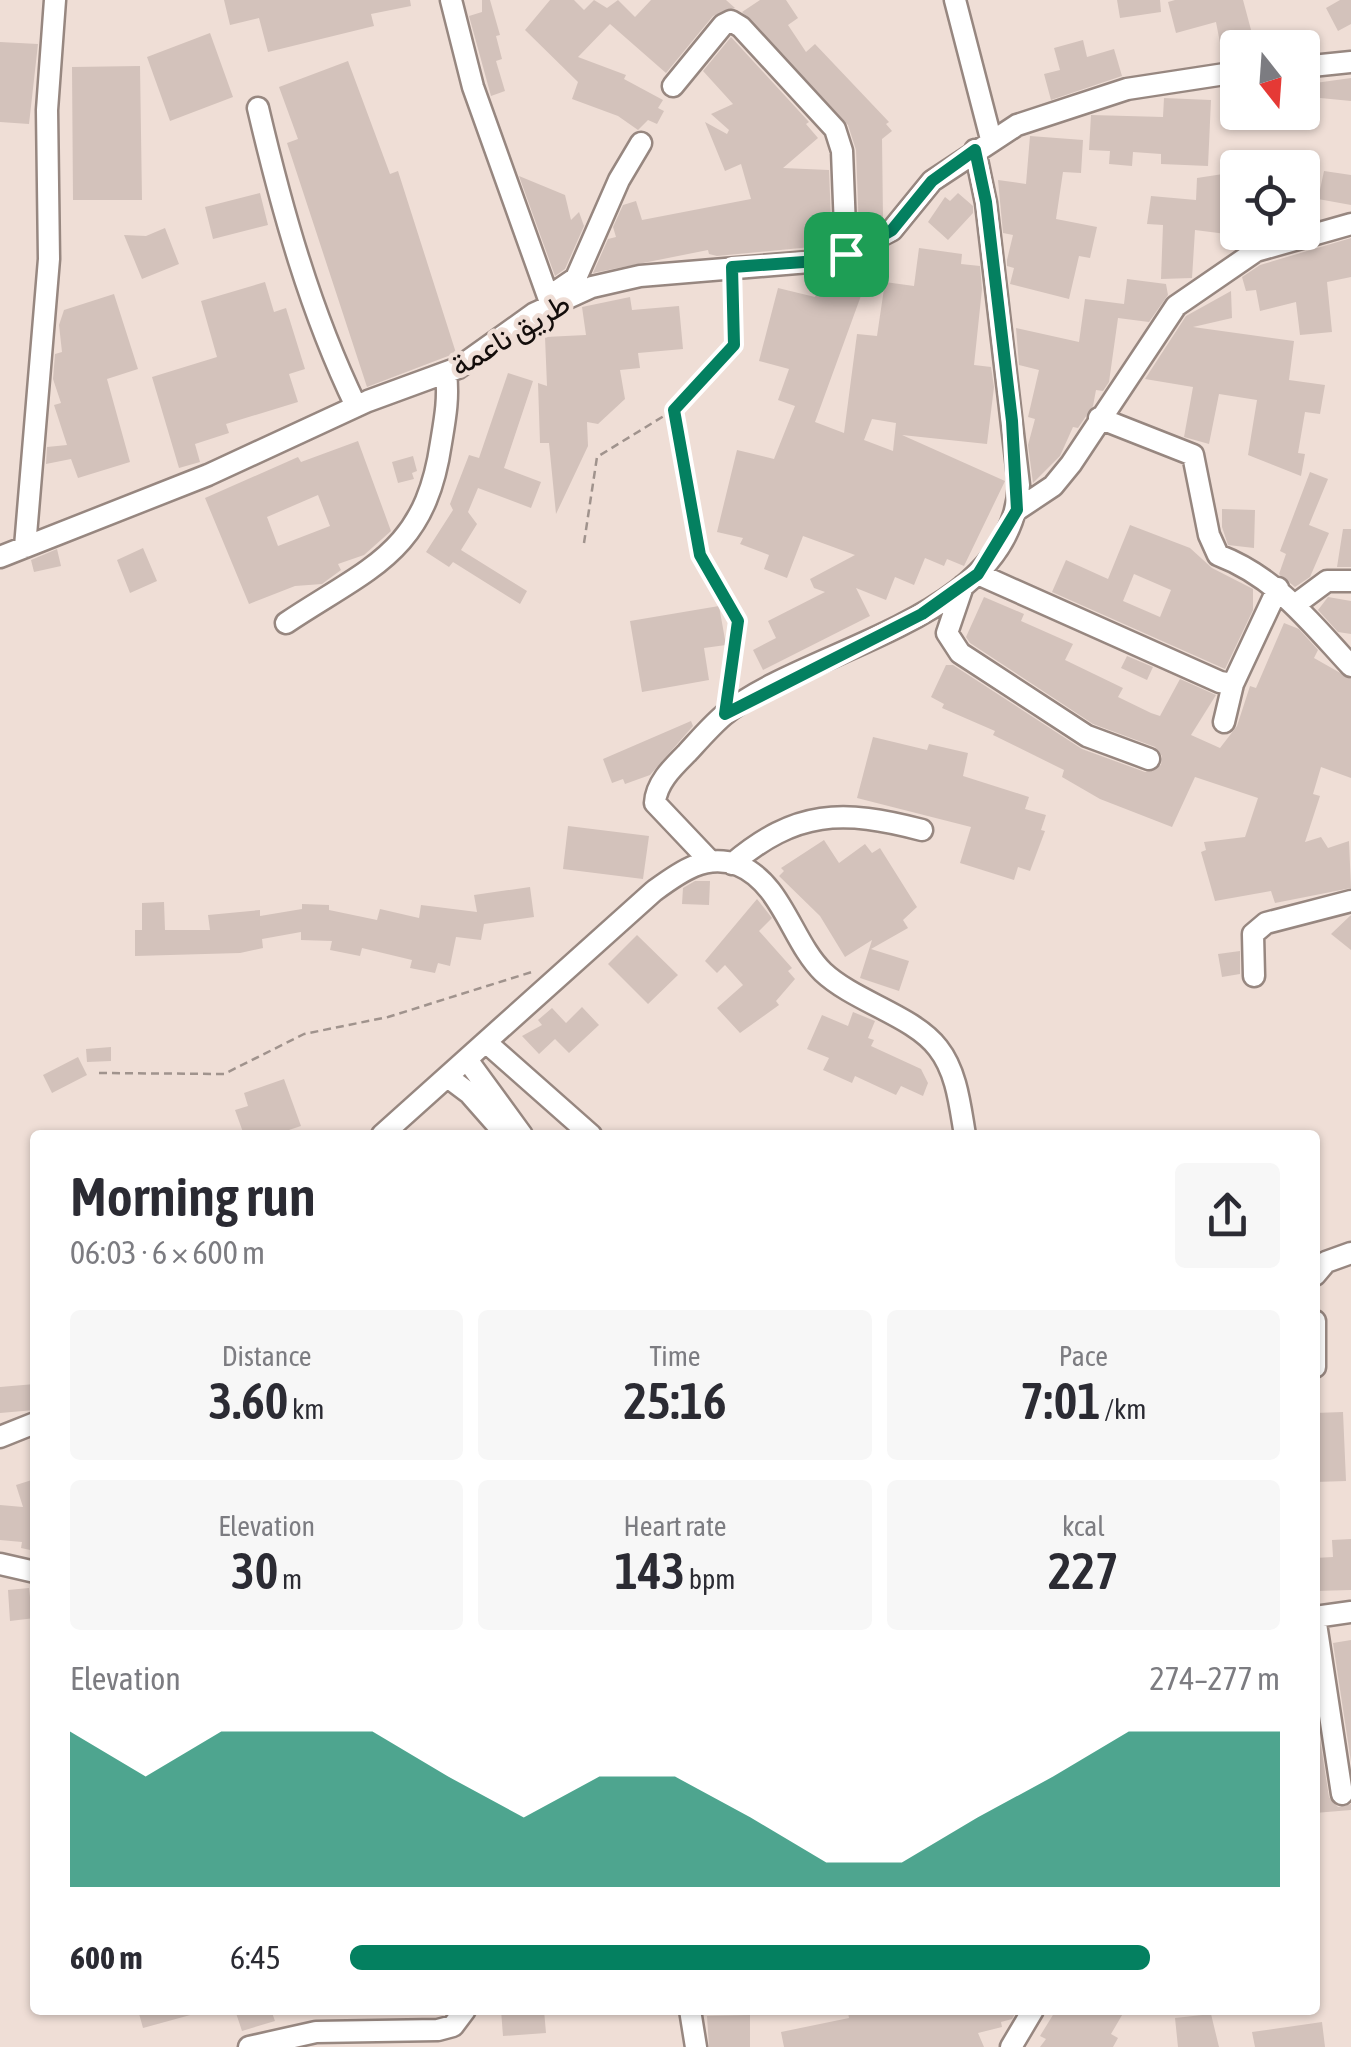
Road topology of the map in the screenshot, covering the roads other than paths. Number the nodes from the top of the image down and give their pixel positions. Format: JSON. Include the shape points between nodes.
{"nodes":[{"id":1,"x":55,"y":0,"type":"edge"},
{"id":2,"x":451,"y":0,"type":"edge"},
{"id":3,"x":955,"y":0,"type":"edge"},
{"id":4,"x":1351,"y":62,"type":"edge"},
{"id":5,"x":1320,"y":65,"type":"edge"},
{"id":6,"x":1220,"y":74,"type":"edge"},
{"id":7,"x":672,"y":86,"type":"dead end"},
{"id":8,"x":258,"y":108,"type":"dead end"},
{"id":9,"x":641,"y":143,"type":"dead end"},
{"id":10,"x":983,"y":145,"type":"junction"},
{"id":11,"x":1351,"y":224,"type":"edge"},
{"id":12,"x":846,"y":254,"type":"junction"},
{"id":13,"x":548,"y":299,"type":"junction"},
{"id":14,"x":446,"y":374,"type":"junction"},
{"id":15,"x":356,"y":406,"type":"junction"},
{"id":16,"x":1099,"y":418,"type":"junction"},
{"id":17,"x":1017,"y":510,"type":"junction"},
{"id":18,"x":25,"y":547,"type":"junction"},
{"id":19,"x":0,"y":558,"type":"edge"},
{"id":20,"x":970,"y":580,"type":"junction"},
{"id":21,"x":1351,"y":581,"type":"edge"},
{"id":22,"x":1278,"y":588,"type":"junction"},
{"id":23,"x":1296,"y":604,"type":"junction"},
{"id":24,"x":286,"y":622,"type":"dead end"},
{"id":25,"x":1351,"y":666,"type":"edge"},
{"id":26,"x":1233,"y":684,"type":"junction"},
{"id":27,"x":1224,"y":722,"type":"dead end"},
{"id":28,"x":1148,"y":760,"type":"dead end"},
{"id":29,"x":922,"y":830,"type":"dead end"},
{"id":30,"x":721,"y":862,"type":"junction"},
{"id":31,"x":1351,"y":902,"type":"edge"},
{"id":32,"x":1254,"y":976,"type":"dead end"},
{"id":33,"x":488,"y":1044,"type":"junction"},
{"id":34,"x":468,"y":1061,"type":"junction"},
{"id":35,"x":448,"y":1078,"type":"junction"},
{"id":36,"x":388,"y":1130,"type":"edge"},
{"id":37,"x":502,"y":1130,"type":"edge"},
{"id":38,"x":518,"y":1130,"type":"edge"},
{"id":39,"x":584,"y":1130,"type":"edge"},
{"id":40,"x":964,"y":1130,"type":"edge"},
{"id":41,"x":1351,"y":1252,"type":"edge"},
{"id":42,"x":1320,"y":1269,"type":"edge"},
{"id":43,"x":30,"y":1425,"type":"edge"},
{"id":44,"x":0,"y":1436,"type":"edge"},
{"id":45,"x":0,"y":1564,"type":"edge"},
{"id":46,"x":30,"y":1571,"type":"edge"},
{"id":47,"x":1351,"y":1612,"type":"edge"},
{"id":48,"x":1320,"y":1615,"type":"edge"},
{"id":49,"x":1320,"y":1649,"type":"edge"},
{"id":50,"x":1342,"y":1794,"type":"dead end"},
{"id":51,"x":462,"y":2015,"type":"edge"},
{"id":52,"x":691,"y":2015,"type":"edge"},
{"id":53,"x":1030,"y":2015,"type":"edge"},
{"id":54,"x":426,"y":2039,"type":"edge"},
{"id":55,"x":249,"y":2047,"type":"edge"},
{"id":56,"x":696,"y":2047,"type":"edge"},
{"id":57,"x":1010,"y":2047,"type":"edge"}],
"edges":[{"from":1,"to":18,"type":"street","via":[[47,110],[48,259]]},
{"from":2,"to":13,"type":"street","via":[[473,86]]},
{"from":3,"to":10,"type":"street"},
{"from":4,"to":5,"type":"street"},
{"from":6,"to":10,"type":"street","name":"طريق ناعمة","via":[[1073,103]]},
{"from":7,"to":12,"type":"street","via":[[723,24],[741,27],[835,130],[842,151]]},
{"from":8,"to":15,"type":"street","via":[[303,278]]},
{"from":9,"to":13,"type":"street","via":[[576,278]]},
{"from":10,"to":12,"type":"street","name":"طريق ناعمة","via":[[932,181],[892,230]]},
{"from":10,"to":17,"type":"street"},
{"from":11,"to":16,"type":"street","via":[[1256,252],[1176,306]]},
{"from":12,"to":13,"type":"street","name":"طريق ناعمة","via":[[611,280]]},
{"from":13,"to":14,"type":"street","name":"طريق ناعمة"},
{"from":14,"to":15,"type":"street","name":"طريق ناعمة"},
{"from":14,"to":24,"type":"street","via":[[446,417],[422,516],[398,547]]},
{"from":15,"to":18,"type":"street","name":"طريق ناعمة","via":[[230,466]]},
{"from":16,"to":17,"type":"street","via":[[1052,486]]},
{"from":16,"to":22,"type":"street","via":[[1192,454],[1218,555]]},
{"from":17,"to":20,"type":"street"},
{"from":18,"to":19,"type":"street","name":"طريق ناعمة"},
{"from":20,"to":26,"type":"street"},
{"from":20,"to":28,"type":"street","via":[[947,633],[960,653],[1087,736]]},
{"from":20,"to":30,"type":"street","via":[[892,630],[725,714],[669,771],[654,800]]},
{"from":21,"to":23,"type":"street","via":[[1327,581]]},
{"from":22,"to":23,"type":"street"},
{"from":22,"to":26,"type":"street"},
{"from":23,"to":25,"type":"street"},
{"from":26,"to":27,"type":"street"},
{"from":29,"to":30,"type":"street","via":[[886,820],[796,822]]},
{"from":30,"to":33,"type":"street","via":[[682,872],[654,891]]},
{"from":30,"to":40,"type":"street","via":[[750,874],[773,896],[824,972],[938,1046],[951,1070]]},
{"from":31,"to":32,"type":"street","via":[[1266,923],[1254,934]]},
{"from":33,"to":34,"type":"street"},
{"from":33,"to":39,"type":"street"},
{"from":34,"to":35,"type":"street"},
{"from":34,"to":38,"type":"street"},
{"from":35,"to":36,"type":"street"},
{"from":35,"to":37,"type":"street"},
{"from":41,"to":42,"type":"street"},
{"from":43,"to":44,"type":"street"},
{"from":45,"to":46,"type":"street"},
{"from":47,"to":48,"type":"street"},
{"from":49,"to":50,"type":"street"},
{"from":51,"to":54,"type":"street"},
{"from":52,"to":56,"type":"street"},
{"from":53,"to":57,"type":"street"},
{"from":54,"to":55,"type":"street","via":[[316,2032]]}]}
